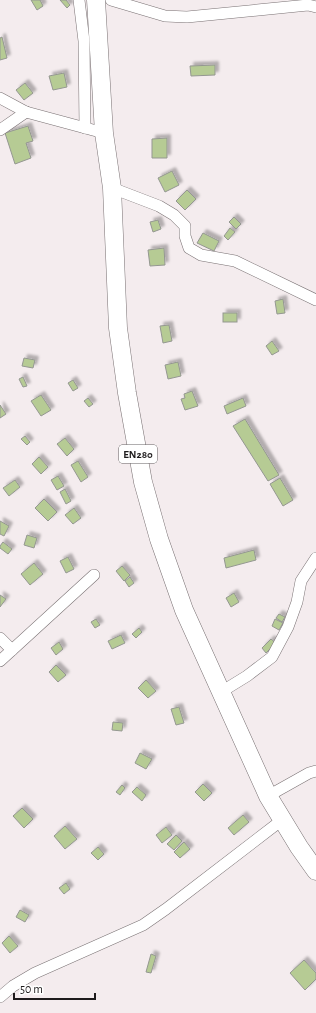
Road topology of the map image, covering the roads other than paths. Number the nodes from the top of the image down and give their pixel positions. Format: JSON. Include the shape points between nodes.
{"nodes":[{"id":1,"x":78,"y":0,"type":"edge"},
{"id":2,"x":96,"y":0,"type":"edge"},
{"id":3,"x":111,"y":0,"type":"edge"},
{"id":4,"x":313,"y":5,"type":"edge"},
{"id":5,"x":0,"y":98,"type":"edge"},
{"id":6,"x":26,"y":112,"type":"junction"},
{"id":7,"x":85,"y":128,"type":"junction"},
{"id":8,"x":0,"y":130,"type":"edge"},
{"id":9,"x":104,"y":133,"type":"junction"},
{"id":10,"x":112,"y":188,"type":"junction"},
{"id":11,"x":316,"y":300,"type":"edge"},
{"id":12,"x":316,"y":558,"type":"edge"},
{"id":13,"x":94,"y":575,"type":"dead end"},
{"id":14,"x":0,"y":638,"type":"edge"},
{"id":15,"x":12,"y":650,"type":"junction"},
{"id":16,"x":0,"y":661,"type":"edge"},
{"id":17,"x":221,"y":692,"type":"junction"},
{"id":18,"x":316,"y":771,"type":"edge"},
{"id":19,"x":268,"y":796,"type":"junction"},
{"id":20,"x":282,"y":820,"type":"junction"},
{"id":21,"x":316,"y":871,"type":"edge"},
{"id":22,"x":0,"y":997,"type":"edge"}],
"edges":[{"from":1,"to":7,"type":"street","via":[[84,41]]},
{"from":2,"to":9,"type":"main road","number":"EN280"},
{"from":3,"to":4,"type":"street","via":[[165,16],[187,17]]},
{"from":5,"to":6,"type":"street"},
{"from":6,"to":7,"type":"street"},
{"from":6,"to":8,"type":"street"},
{"from":7,"to":9,"type":"street"},
{"from":9,"to":10,"type":"main road","number":"EN280"},
{"from":10,"to":11,"type":"street","via":[[159,206],[174,215],[185,226],[189,248],[202,256],[235,261]]},
{"from":10,"to":17,"type":"main road","number":"EN280","via":[[118,328],[143,482],[159,539],[184,610]]},
{"from":12,"to":17,"type":"street","via":[[301,582],[288,627],[272,657]]},
{"from":13,"to":15,"type":"street"},
{"from":14,"to":15,"type":"street"},
{"from":15,"to":16,"type":"street"},
{"from":17,"to":19,"type":"main road","number":"EN280"},
{"from":18,"to":19,"type":"street"},
{"from":19,"to":20,"type":"main road","number":"EN280"},
{"from":20,"to":21,"type":"main road","number":"EN280"},
{"from":20,"to":22,"type":"street","via":[[143,925],[35,973]]}]}
